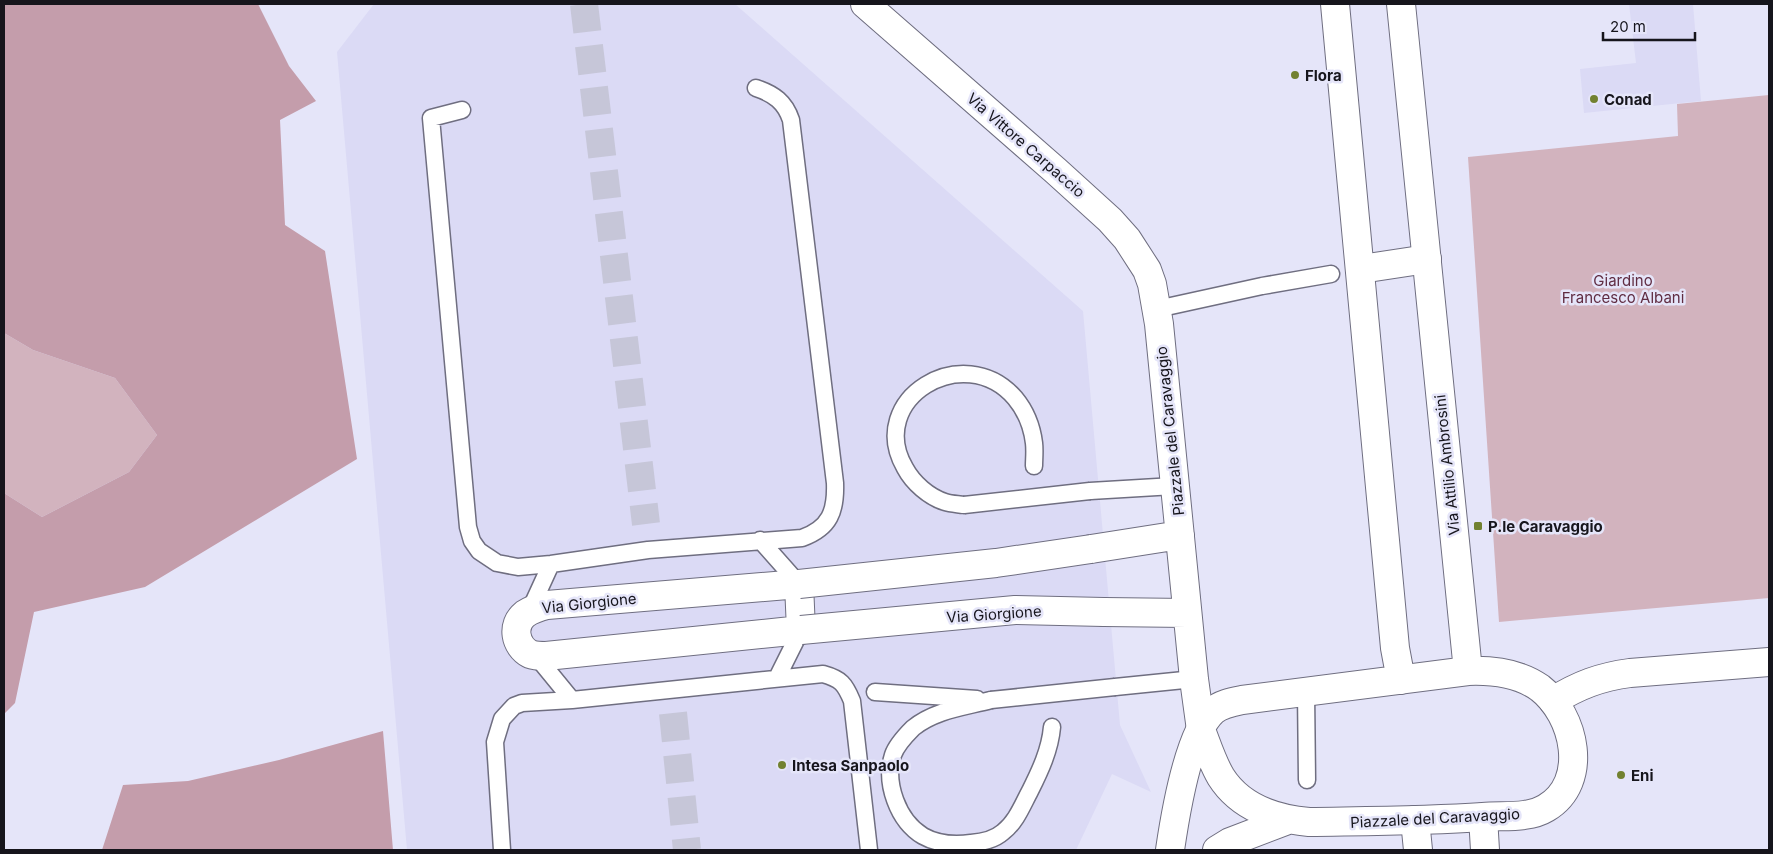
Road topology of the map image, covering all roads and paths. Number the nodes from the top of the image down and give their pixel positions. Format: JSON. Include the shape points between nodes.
{"nodes":[{"id":1,"x":865,"y":4,"type":"edge"},
{"id":2,"x":1335,"y":4,"type":"edge"},
{"id":3,"x":1402,"y":4,"type":"edge"},
{"id":4,"x":756,"y":88,"type":"dead end"},
{"id":5,"x":462,"y":110,"type":"dead end"},
{"id":6,"x":1427,"y":259,"type":"junction"},
{"id":7,"x":1361,"y":270,"type":"junction"},
{"id":8,"x":1331,"y":274,"type":"dead end"},
{"id":9,"x":1157,"y":309,"type":"junction"},
{"id":10,"x":1034,"y":466,"type":"dead end"},
{"id":11,"x":1174,"y":486,"type":"junction"},
{"id":12,"x":1180,"y":535,"type":"junction"},
{"id":13,"x":760,"y":540,"type":"junction"},
{"id":14,"x":551,"y":564,"type":"junction"},
{"id":15,"x":799,"y":584,"type":"junction"},
{"id":16,"x":529,"y":612,"type":"junction"},
{"id":17,"x":1188,"y":613,"type":"junction"},
{"id":18,"x":801,"y":630,"type":"junction"},
{"id":19,"x":536,"y":656,"type":"junction"},
{"id":20,"x":1769,"y":662,"type":"edge"},
{"id":21,"x":1468,"y":671,"type":"junction"},
{"id":22,"x":777,"y":678,"type":"junction"},
{"id":23,"x":1194,"y":679,"type":"junction"},
{"id":24,"x":1400,"y":680,"type":"junction"},
{"id":25,"x":1306,"y":691,"type":"junction"},
{"id":26,"x":875,"y":692,"type":"dead end"},
{"id":27,"x":572,"y":700,"type":"junction"},
{"id":28,"x":991,"y":700,"type":"junction"},
{"id":29,"x":1553,"y":701,"type":"junction"},
{"id":30,"x":1052,"y":727,"type":"dead end"},
{"id":31,"x":1201,"y":730,"type":"junction"},
{"id":32,"x":1307,"y":780,"type":"dead end"},
{"id":33,"x":1483,"y":817,"type":"junction"},
{"id":34,"x":1288,"y":820,"type":"junction"},
{"id":35,"x":1415,"y":820,"type":"junction"},
{"id":36,"x":502,"y":850,"type":"edge"},
{"id":37,"x":869,"y":850,"type":"edge"},
{"id":38,"x":1170,"y":850,"type":"edge"},
{"id":39,"x":1218,"y":850,"type":"edge"},
{"id":40,"x":1418,"y":850,"type":"edge"},
{"id":41,"x":1485,"y":850,"type":"edge"}],
"edges":[{"from":1,"to":9,"type":"street","name":"Via Vittore Carpaccio","via":[[1110,220],[1134,247],[1147,270]]},
{"from":2,"to":7,"type":"street"},
{"from":3,"to":6,"type":"street","name":"Via Attilio Ambrosini"},
{"from":4,"to":13,"type":"lane","via":[[776,97],[791,120],[836,494],[830,517],[813,534],[802,538]]},
{"from":5,"to":14,"type":"lane","via":[[431,118],[468,528],[479,552],[497,563],[518,566]]},
{"from":6,"to":7,"type":"street"},
{"from":6,"to":21,"type":"street","name":"Via Attilio Ambrosini"},
{"from":7,"to":24,"type":"street"},
{"from":8,"to":9,"type":"lane"},
{"from":9,"to":11,"type":"street","name":"Piazzale del Caravaggio"},
{"from":10,"to":11,"type":"lane","bridge":true,"via":[[1034,443],[1029,421],[1020,404],[995,381],[970,373],[944,376],[931,381],[907,401],[898,417],[898,454],[911,478],[946,503],[964,505]]},
{"from":11,"to":12,"type":"street","name":"Piazzale del Caravaggio"},
{"from":12,"to":15,"type":"street","name":"Via Giorgione","bridge":true,"via":[[996,563]]},
{"from":12,"to":17,"type":"street","name":"Piazzale del Caravaggio"},
{"from":13,"to":14,"type":"lane","via":[[648,550]]},
{"from":13,"to":15,"type":"lane"},
{"from":14,"to":16,"type":"lane","name":"Via Giorgione"},
{"from":15,"to":16,"type":"street","name":"Via Giorgione","via":[[547,605]]},
{"from":15,"to":18,"type":"street"},
{"from":16,"to":19,"type":"street","name":"Via Giorgione","via":[[520,620],[516,634],[523,648]]},
{"from":17,"to":18,"type":"street","name":"Via Giorgione","bridge":true,"via":[[1015,610]]},
{"from":17,"to":23,"type":"street","name":"Piazzale del Caravaggio"},
{"from":18,"to":19,"type":"street","name":"Via Giorgione"},
{"from":18,"to":22,"type":"lane"},
{"from":19,"to":27,"type":"lane","name":"Via Giorgione"},
{"from":20,"to":29,"type":"street","via":[[1608,676],[1574,688]]},
{"from":21,"to":24,"type":"street","name":"Piazzale del Caravaggio"},
{"from":21,"to":29,"type":"street","name":"Piazzale del Caravaggio","via":[[1516,676],[1535,685]]},
{"from":22,"to":27,"type":"lane"},
{"from":22,"to":37,"type":"lane","via":[[823,674],[837,678],[847,688],[855,713]]},
{"from":23,"to":28,"type":"lane","bridge":true},
{"from":23,"to":31,"type":"street","name":"Piazzale del Caravaggio"},
{"from":24,"to":25,"type":"street","name":"Piazzale del Caravaggio"},
{"from":25,"to":31,"type":"street","name":"Piazzale del Caravaggio","via":[[1224,704],[1214,710]]},
{"from":25,"to":32,"type":"lane"},
{"from":26,"to":28,"type":"lane"},
{"from":27,"to":36,"type":"lane","via":[[522,703],[502,718],[495,742]]},
{"from":28,"to":30,"type":"lane","via":[[928,719],[913,728],[893,754],[891,784],[896,800],[902,815],[922,835],[942,842],[967,843],[994,839],[1004,832],[1014,822],[1033,784],[1048,751]]},
{"from":29,"to":33,"type":"street","name":"Piazzale del Caravaggio","via":[[1564,717],[1571,737],[1573,764],[1566,788],[1553,804],[1538,812]]},
{"from":31,"to":34,"type":"street","name":"Piazzale del Caravaggio","via":[[1217,770],[1228,786],[1257,808]]},
{"from":31,"to":38,"type":"street","via":[[1188,763]]},
{"from":33,"to":35,"type":"street","name":"Piazzale del Caravaggio"},
{"from":33,"to":41,"type":"street"},
{"from":34,"to":35,"type":"street","name":"Piazzale del Caravaggio"},
{"from":34,"to":39,"type":"street","via":[[1230,842]]},
{"from":35,"to":40,"type":"street"}]}
